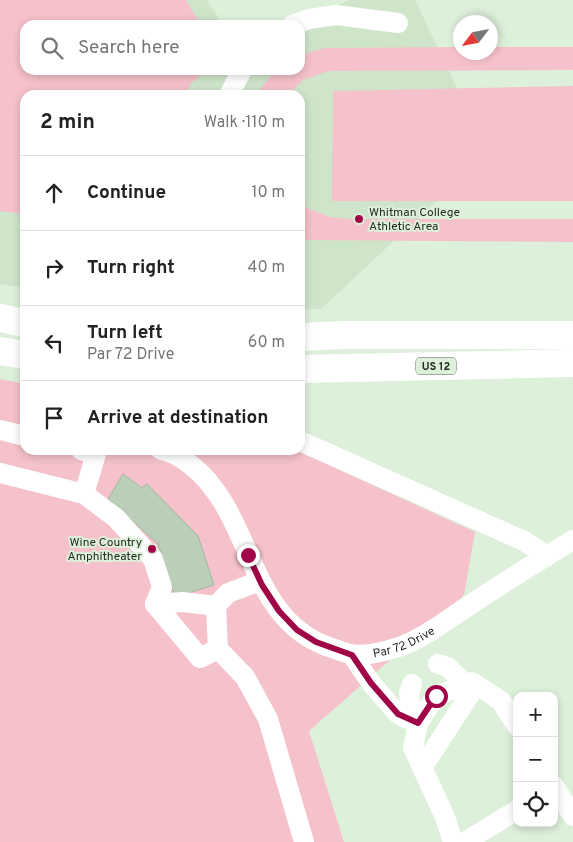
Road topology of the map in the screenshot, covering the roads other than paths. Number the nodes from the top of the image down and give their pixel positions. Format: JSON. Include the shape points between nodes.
{"nodes":[{"id":1,"x":305,"y":20,"type":"edge"},
{"id":2,"x":398,"y":22,"type":"dead end"},
{"id":3,"x":239,"y":75,"type":"edge"},
{"id":4,"x":232,"y":90,"type":"edge"},
{"id":5,"x":0,"y":318,"type":"edge"},
{"id":6,"x":20,"y":322,"type":"edge"},
{"id":7,"x":573,"y":335,"type":"edge"},
{"id":8,"x":305,"y":337,"type":"edge"},
{"id":9,"x":0,"y":351,"type":"edge"},
{"id":10,"x":20,"y":354,"type":"edge"},
{"id":11,"x":568,"y":364,"type":"edge"},
{"id":12,"x":305,"y":369,"type":"edge"},
{"id":13,"x":0,"y":430,"type":"edge"},
{"id":14,"x":20,"y":435,"type":"edge"},
{"id":15,"x":305,"y":443,"type":"edge"},
{"id":16,"x":93,"y":455,"type":"edge"},
{"id":17,"x":173,"y":455,"type":"edge"},
{"id":18,"x":0,"y":473,"type":"edge"},
{"id":19,"x":84,"y":494,"type":"junction"},
{"id":20,"x":573,"y":540,"type":"edge"},
{"id":21,"x":546,"y":556,"type":"junction"},
{"id":22,"x":260,"y":581,"type":"junction"},
{"id":23,"x":155,"y":604,"type":"junction"},
{"id":24,"x":216,"y":606,"type":"junction"},
{"id":25,"x":218,"y":649,"type":"junction"},
{"id":26,"x":352,"y":655,"type":"junction"},
{"id":27,"x":438,"y":664,"type":"dead end"},
{"id":28,"x":412,"y":684,"type":"dead end"},
{"id":29,"x":471,"y":685,"type":"junction"},
{"id":30,"x":513,"y":720,"type":"edge"},
{"id":31,"x":415,"y":722,"type":"junction"},
{"id":32,"x":422,"y":768,"type":"junction"},
{"id":33,"x":558,"y":792,"type":"edge"},
{"id":34,"x":513,"y":812,"type":"edge"},
{"id":35,"x":573,"y":816,"type":"edge"},
{"id":36,"x":304,"y":842,"type":"edge"},
{"id":37,"x":453,"y":842,"type":"edge"},
{"id":38,"x":465,"y":842,"type":"edge"}],
"edges":[{"from":1,"to":2,"type":"street","via":[[336,15]]},
{"from":3,"to":4,"type":"street"},
{"from":5,"to":6,"type":"highway"},
{"from":7,"to":8,"type":"highway"},
{"from":9,"to":10,"type":"highway"},
{"from":11,"to":12,"type":"highway","number":"US 12"},
{"from":13,"to":14,"type":"street"},
{"from":15,"to":21,"type":"street","via":[[524,541]]},
{"from":16,"to":19,"type":"street"},
{"from":17,"to":22,"type":"street","name":"Par 72 Drive","via":[[201,473],[219,494]]},
{"from":18,"to":19,"type":"street"},
{"from":19,"to":23,"type":"street","via":[[116,518],[153,560],[162,587]]},
{"from":20,"to":21,"type":"street","name":"Par 72 Drive"},
{"from":21,"to":26,"type":"street","name":"Par 72 Drive","via":[[401,646]]},
{"from":22,"to":24,"type":"street","via":[[228,593]]},
{"from":22,"to":26,"type":"street","name":"Par 72 Drive","via":[[279,611],[297,630],[316,642]]},
{"from":23,"to":24,"type":"street","via":[[183,602]]},
{"from":23,"to":25,"type":"street","via":[[200,658]]},
{"from":24,"to":25,"type":"street"},
{"from":25,"to":36,"type":"street","via":[[246,677],[268,719]]},
{"from":26,"to":31,"type":"street","via":[[398,714]]},
{"from":27,"to":29,"type":"street","via":[[448,667]]},
{"from":28,"to":31,"type":"street","via":[[410,693]]},
{"from":29,"to":30,"type":"street","via":[[501,701]]},
{"from":29,"to":31,"type":"street","via":[[436,696]]},
{"from":29,"to":32,"type":"street"},
{"from":31,"to":32,"type":"street","via":[[413,748]]},
{"from":32,"to":37,"type":"street"},
{"from":33,"to":35,"type":"street"},
{"from":34,"to":38,"type":"street"}]}
